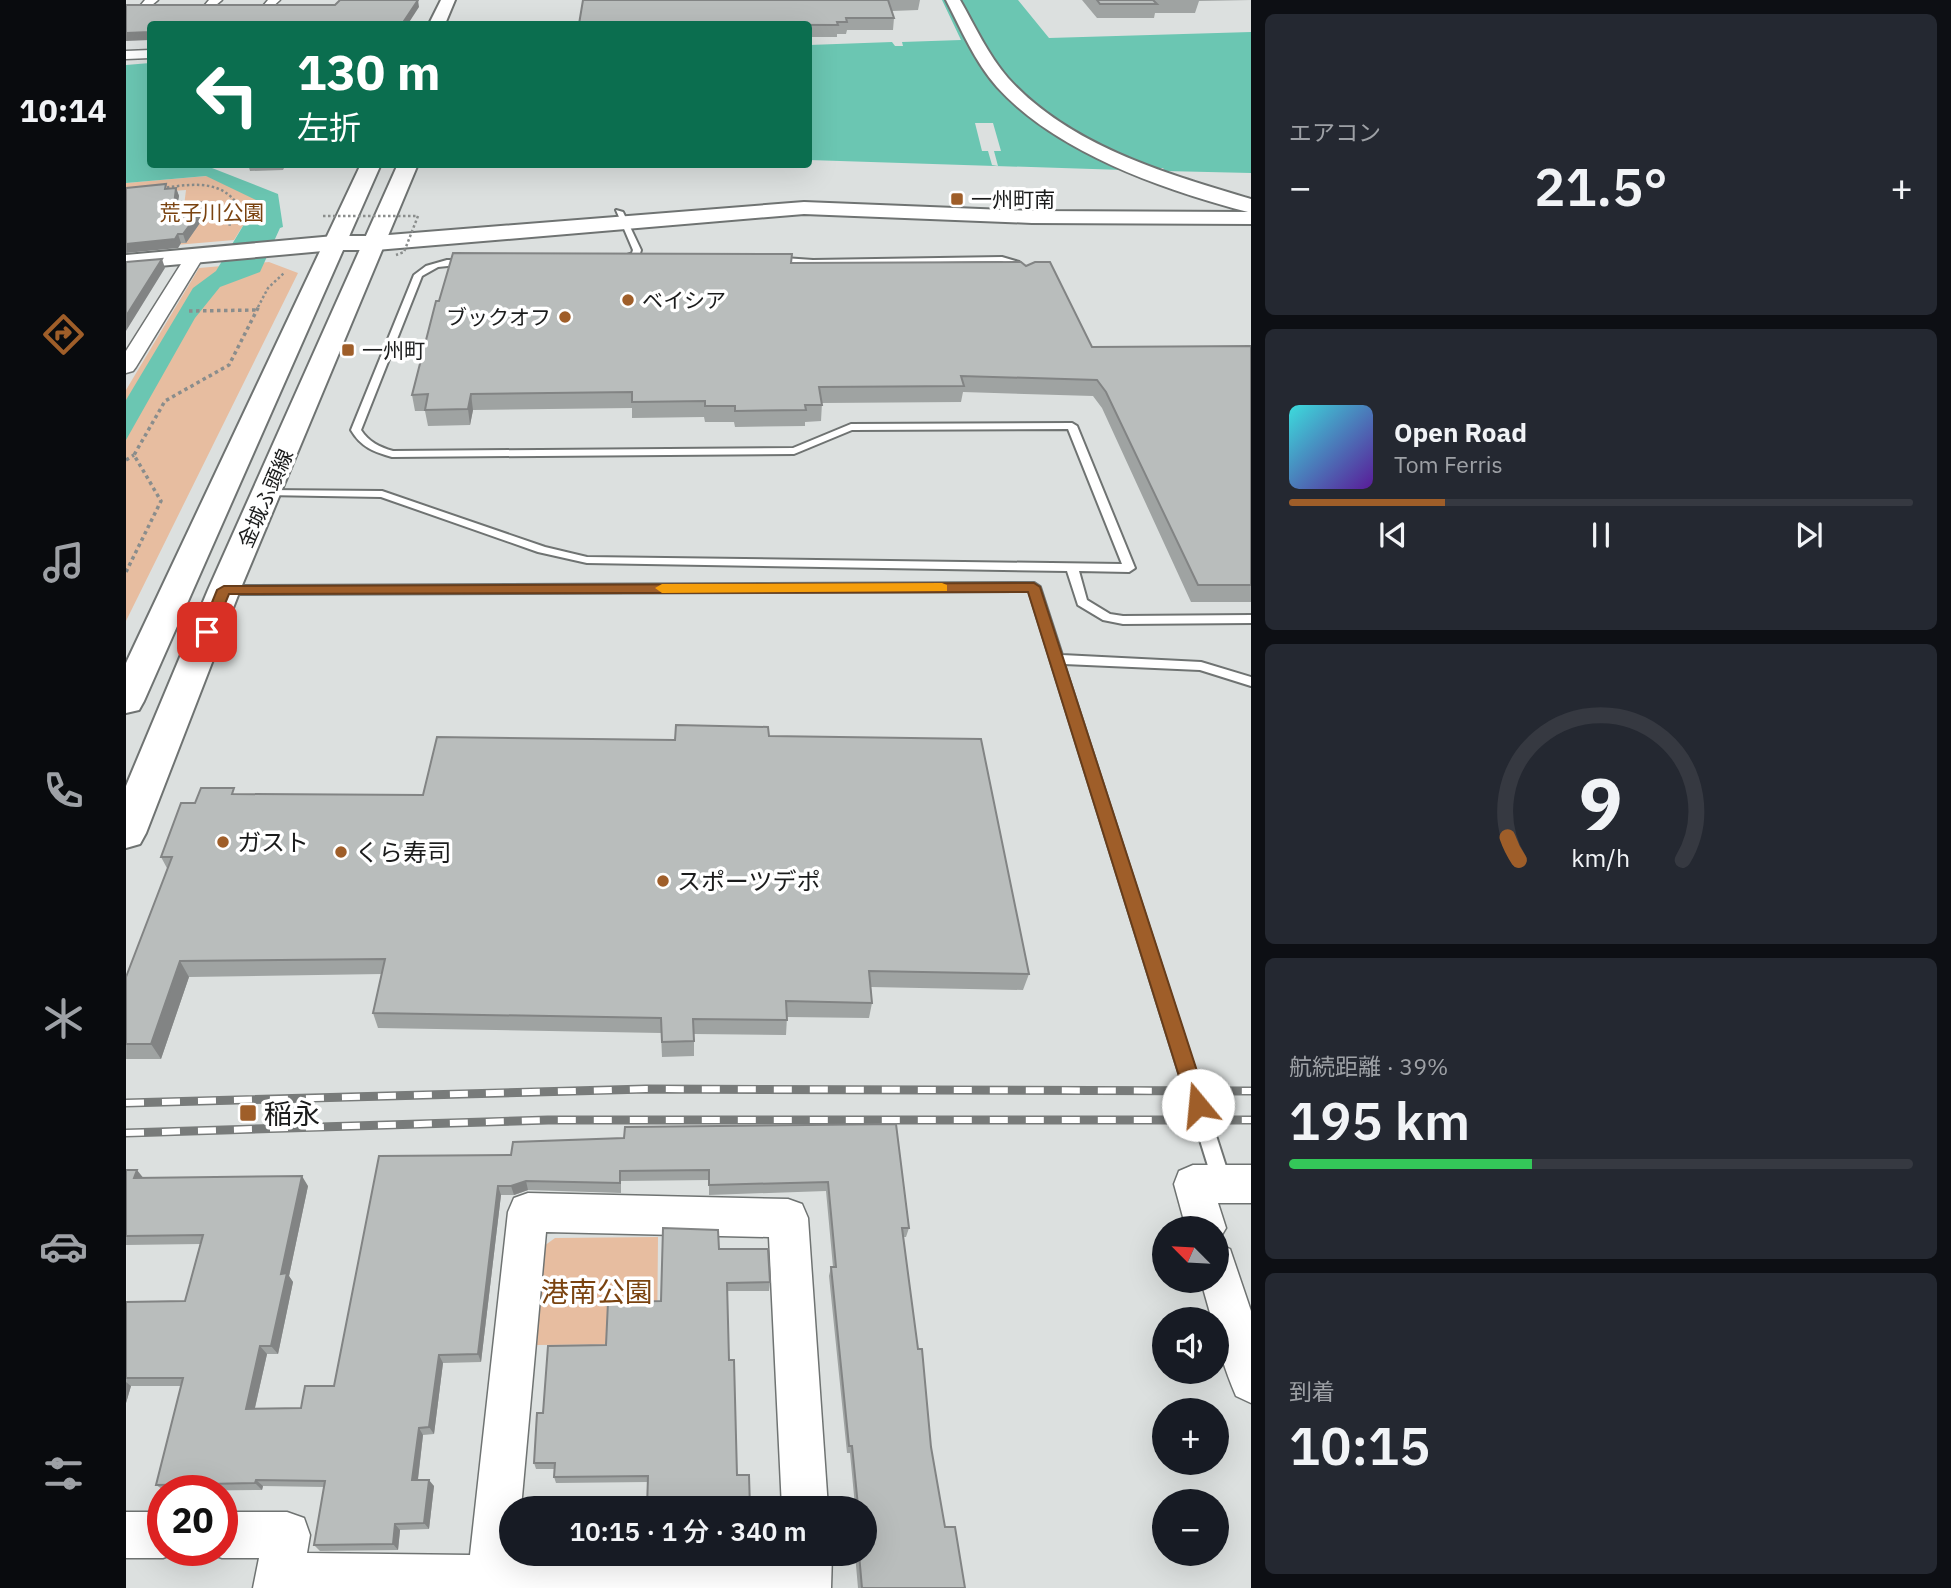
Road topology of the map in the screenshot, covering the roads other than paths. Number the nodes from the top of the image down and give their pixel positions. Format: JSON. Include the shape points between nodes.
{"nodes":[{"id":1,"x":448,"y":0,"type":"edge"},
{"id":2,"x":953,"y":0,"type":"edge"},
{"id":3,"x":208,"y":4,"type":"edge"},
{"id":4,"x":234,"y":6,"type":"edge"},
{"id":5,"x":438,"y":21,"type":"edge"},
{"id":6,"x":147,"y":54,"type":"edge"},
{"id":7,"x":126,"y":55,"type":"edge"},
{"id":8,"x":369,"y":168,"type":"edge"},
{"id":9,"x":407,"y":168,"type":"edge"},
{"id":10,"x":1251,"y":205,"type":"edge"},
{"id":11,"x":621,"y":217,"type":"junction"},
{"id":12,"x":1251,"y":218,"type":"edge"},
{"id":13,"x":334,"y":243,"type":"junction"},
{"id":14,"x":384,"y":244,"type":"junction"},
{"id":15,"x":208,"y":255,"type":"junction"},
{"id":16,"x":757,"y":259,"type":"edge"},
{"id":17,"x":615,"y":260,"type":"edge"},
{"id":18,"x":484,"y":261,"type":"edge"},
{"id":19,"x":126,"y":262,"type":"edge"},
{"id":20,"x":1025,"y":277,"type":"edge"},
{"id":21,"x":126,"y":367,"type":"edge"},
{"id":22,"x":268,"y":494,"type":"junction"},
{"id":23,"x":1072,"y":567,"type":"junction"},
{"id":24,"x":224,"y":590,"type":"junction"},
{"id":25,"x":1251,"y":619,"type":"edge"},
{"id":26,"x":1057,"y":659,"type":"junction"},
{"id":27,"x":1251,"y":682,"type":"edge"},
{"id":28,"x":126,"y":701,"type":"edge"},
{"id":29,"x":126,"y":833,"type":"edge"},
{"id":30,"x":1237,"y":1184,"type":"edge"},
{"id":31,"x":1202,"y":1216,"type":"edge"},
{"id":32,"x":1225,"y":1293,"type":"edge"},
{"id":33,"x":1251,"y":1381,"type":"edge"},
{"id":34,"x":499,"y":1496,"type":"edge"},
{"id":35,"x":804,"y":1496,"type":"edge"},
{"id":36,"x":499,"y":1500,"type":"edge"},
{"id":37,"x":126,"y":1535,"type":"edge"},
{"id":38,"x":147,"y":1535,"type":"edge"},
{"id":39,"x":238,"y":1535,"type":"edge"},
{"id":40,"x":808,"y":1566,"type":"edge"},
{"id":41,"x":491,"y":1580,"type":"junction"},
{"id":42,"x":278,"y":1583,"type":"edge"}],
"edges":[{"from":1,"to":5,"type":"main road"},
{"from":2,"to":10,"type":"main road","via":[[1002,82],[1034,111],[1127,162]]},
{"from":3,"to":4,"type":"street"},
{"from":6,"to":7,"type":"street"},
{"from":8,"to":13,"type":"main road","name":"金城ふ頭線"},
{"from":9,"to":14,"type":"main road","name":"金城ふ頭線"},
{"from":11,"to":12,"type":"main road","via":[[804,208],[1032,217]]},
{"from":11,"to":14,"type":"main road"},
{"from":11,"to":17,"type":"lane","via":[[640,251],[629,259]]},
{"from":13,"to":14,"type":"main road"},
{"from":13,"to":15,"type":"main road"},
{"from":13,"to":28,"type":"main road","name":"金城ふ頭線"},
{"from":14,"to":22,"type":"main road","name":"金城ふ頭線"},
{"from":15,"to":19,"type":"main road"},
{"from":15,"to":21,"type":"street"},
{"from":16,"to":20,"type":"lane","via":[[1002,259],[1013,261]]},
{"from":18,"to":23,"type":"lane","via":[[445,262],[418,275],[356,430],[362,442],[392,454],[794,451],[851,427],[1072,426],[1129,568]]},
{"from":22,"to":23,"type":"lane","via":[[382,495],[542,550],[587,560]]},
{"from":22,"to":24,"type":"main road","name":"金城ふ頭線"},
{"from":23,"to":25,"type":"lane","via":[[1083,602],[1107,617]]},
{"from":24,"to":26,"type":"lane","via":[[1034,587]]},
{"from":24,"to":29,"type":"main road","name":"金城ふ頭線"},
{"from":26,"to":27,"type":"lane","via":[[1201,666]]},
{"from":26,"to":30,"type":"lane"},
{"from":30,"to":31,"type":"street","via":[[1193,1184]]},
{"from":32,"to":33,"type":"street"},
{"from":34,"to":35,"type":"street","via":[[528,1212],[788,1218]]},
{"from":36,"to":41,"type":"street"},
{"from":37,"to":38,"type":"street"},
{"from":39,"to":42,"type":"street","via":[[287,1535]]},
{"from":40,"to":41,"type":"street","via":[[809,1583]]},
{"from":41,"to":42,"type":"street"}]}
